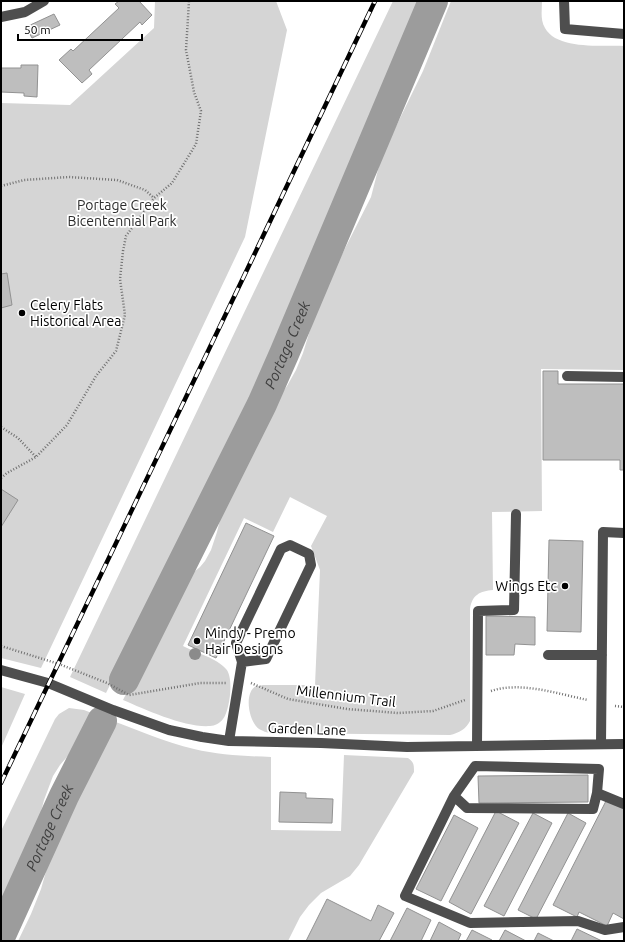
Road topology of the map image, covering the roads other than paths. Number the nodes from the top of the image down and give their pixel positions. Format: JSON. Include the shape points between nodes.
{"nodes":[{"id":1,"x":44,"y":1,"type":"edge"},
{"id":2,"x":564,"y":1,"type":"edge"},
{"id":3,"x":1,"y":17,"type":"edge"},
{"id":4,"x":624,"y":34,"type":"edge"},
{"id":5,"x":567,"y":376,"type":"dead end"},
{"id":6,"x":624,"y":376,"type":"edge"},
{"id":7,"x":516,"y":514,"type":"dead end"},
{"id":8,"x":624,"y":532,"type":"edge"},
{"id":9,"x":548,"y":655,"type":"dead end"},
{"id":10,"x":602,"y":655,"type":"junction"},
{"id":11,"x":242,"y":662,"type":"junction"},
{"id":12,"x":1,"y":670,"type":"edge"},
{"id":13,"x":229,"y":741,"type":"junction"},
{"id":14,"x":601,"y":744,"type":"junction"},
{"id":15,"x":624,"y":744,"type":"edge"},
{"id":16,"x":477,"y":746,"type":"junction"},
{"id":17,"x":597,"y":793,"type":"junction"},
{"id":18,"x":454,"y":796,"type":"junction"},
{"id":19,"x":624,"y":804,"type":"edge"},
{"id":20,"x":624,"y":927,"type":"edge"}],
"edges":[{"from":1,"to":3,"type":"street","via":[[25,12]]},
{"from":2,"to":4,"type":"street","via":[[565,29]]},
{"from":5,"to":6,"type":"street"},
{"from":7,"to":16,"type":"street","via":[[514,610],[478,611]]},
{"from":8,"to":10,"type":"street","via":[[603,532]]},
{"from":9,"to":10,"type":"street"},
{"from":10,"to":14,"type":"street"},
{"from":11,"to":11,"type":"street","via":[[266,658],[311,565],[309,554],[290,545],[281,549],[236,643]]},
{"from":11,"to":13,"type":"street"},
{"from":12,"to":13,"type":"street","name":"Garden Lane","via":[[48,683],[169,730]]},
{"from":13,"to":16,"type":"street","name":"Garden Lane","via":[[407,747]]},
{"from":14,"to":15,"type":"street","name":"Garden Lane"},
{"from":14,"to":16,"type":"street","name":"Garden Lane"},
{"from":17,"to":18,"type":"street","via":[[593,809],[467,808]]},
{"from":17,"to":18,"type":"street","via":[[599,769],[475,766]]},
{"from":17,"to":19,"type":"street"},
{"from":18,"to":20,"type":"street","via":[[405,896],[470,923],[578,921],[605,930]]}]}
